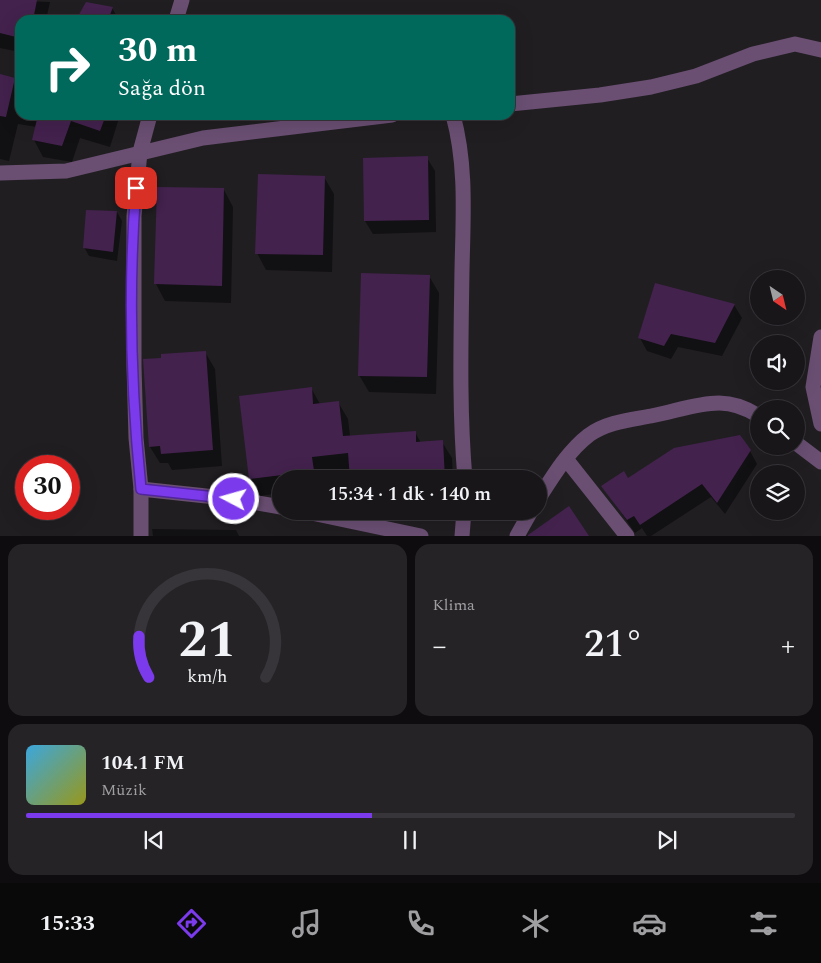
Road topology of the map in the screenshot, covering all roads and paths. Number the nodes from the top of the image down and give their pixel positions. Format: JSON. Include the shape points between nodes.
{"nodes":[{"id":1,"x":179,"y":1,"type":"edge"},
{"id":2,"x":177,"y":15,"type":"edge"},
{"id":3,"x":821,"y":50,"type":"edge"},
{"id":4,"x":515,"y":104,"type":"edge"},
{"id":5,"x":149,"y":120,"type":"edge"},
{"id":6,"x":351,"y":120,"type":"edge"},
{"id":7,"x":455,"y":120,"type":"edge"},
{"id":8,"x":140,"y":152,"type":"junction"},
{"id":9,"x":0,"y":173,"type":"edge"},
{"id":10,"x":821,"y":337,"type":"edge"},
{"id":11,"x":750,"y":411,"type":"edge"},
{"id":12,"x":821,"y":424,"type":"edge"},
{"id":13,"x":805,"y":449,"type":"edge"},
{"id":14,"x":566,"y":459,"type":"junction"},
{"id":15,"x":821,"y":462,"type":"edge"},
{"id":16,"x":464,"y":470,"type":"edge"},
{"id":17,"x":547,"y":486,"type":"edge"},
{"id":18,"x":141,"y":489,"type":"junction"},
{"id":19,"x":272,"y":505,"type":"edge"},
{"id":20,"x":345,"y":520,"type":"edge"},
{"id":21,"x":463,"y":520,"type":"edge"},
{"id":22,"x":526,"y":520,"type":"edge"},
{"id":23,"x":141,"y":536,"type":"edge"},
{"id":24,"x":421,"y":536,"type":"edge"},
{"id":25,"x":462,"y":536,"type":"edge"},
{"id":26,"x":517,"y":536,"type":"edge"},
{"id":27,"x":627,"y":536,"type":"edge"}],
"edges":[{"from":1,"to":2,"type":"street"},
{"from":3,"to":4,"type":"street","via":[[795,44],[651,87],[600,96]]},
{"from":5,"to":8,"type":"street"},
{"from":6,"to":8,"type":"street","via":[[203,138]]},
{"from":7,"to":16,"type":"street","via":[[464,185],[460,352]]},
{"from":8,"to":9,"type":"street","via":[[66,171]]},
{"from":8,"to":18,"type":"street","via":[[134,216],[133,299],[136,438]]},
{"from":10,"to":12,"type":"street","via":[[813,387]]},
{"from":11,"to":14,"type":"street","via":[[721,403],[700,404],[622,420],[590,435]]},
{"from":13,"to":15,"type":"street"},
{"from":14,"to":17,"type":"street"},
{"from":14,"to":27,"type":"street"},
{"from":18,"to":19,"type":"street"},
{"from":18,"to":23,"type":"street"},
{"from":20,"to":24,"type":"street"},
{"from":21,"to":25,"type":"street"},
{"from":22,"to":26,"type":"street"}]}
